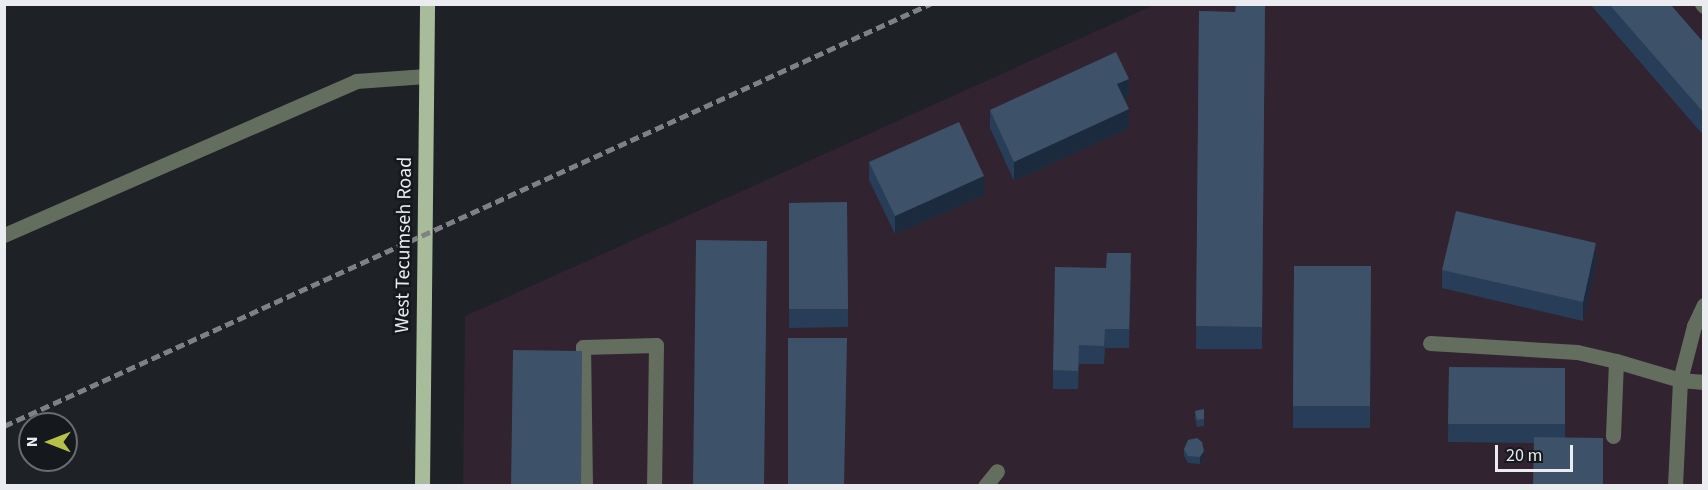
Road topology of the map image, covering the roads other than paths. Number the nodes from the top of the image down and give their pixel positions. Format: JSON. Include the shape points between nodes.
{"nodes":[{"id":1,"x":427,"y":4,"type":"edge"},
{"id":2,"x":426,"y":76,"type":"junction"},
{"id":3,"x":4,"y":235,"type":"edge"},
{"id":4,"x":1704,"y":305,"type":"edge"},
{"id":5,"x":1430,"y":344,"type":"dead end"},
{"id":6,"x":1616,"y":361,"type":"junction"},
{"id":7,"x":1680,"y":380,"type":"junction"},
{"id":8,"x":1704,"y":382,"type":"edge"},
{"id":9,"x":1613,"y":436,"type":"dead end"},
{"id":10,"x":997,"y":471,"type":"dead end"},
{"id":11,"x":422,"y":486,"type":"edge"},
{"id":12,"x":585,"y":486,"type":"edge"},
{"id":13,"x":654,"y":486,"type":"edge"},
{"id":14,"x":986,"y":486,"type":"edge"},
{"id":15,"x":1675,"y":486,"type":"edge"}],
"edges":[{"from":1,"to":2,"type":"main road","name":"West Tecumseh Road"},
{"from":2,"to":3,"type":"street","via":[[356,81]]},
{"from":2,"to":11,"type":"main road","name":"West Tecumseh Road"},
{"from":4,"to":7,"type":"street","via":[[1694,326]]},
{"from":5,"to":6,"type":"street","via":[[1577,352]]},
{"from":6,"to":7,"type":"street"},
{"from":6,"to":9,"type":"street"},
{"from":7,"to":8,"type":"street"},
{"from":7,"to":15,"type":"street"},
{"from":10,"to":14,"type":"street"},
{"from":12,"to":13,"type":"street","via":[[583,347],[656,345]]}]}
